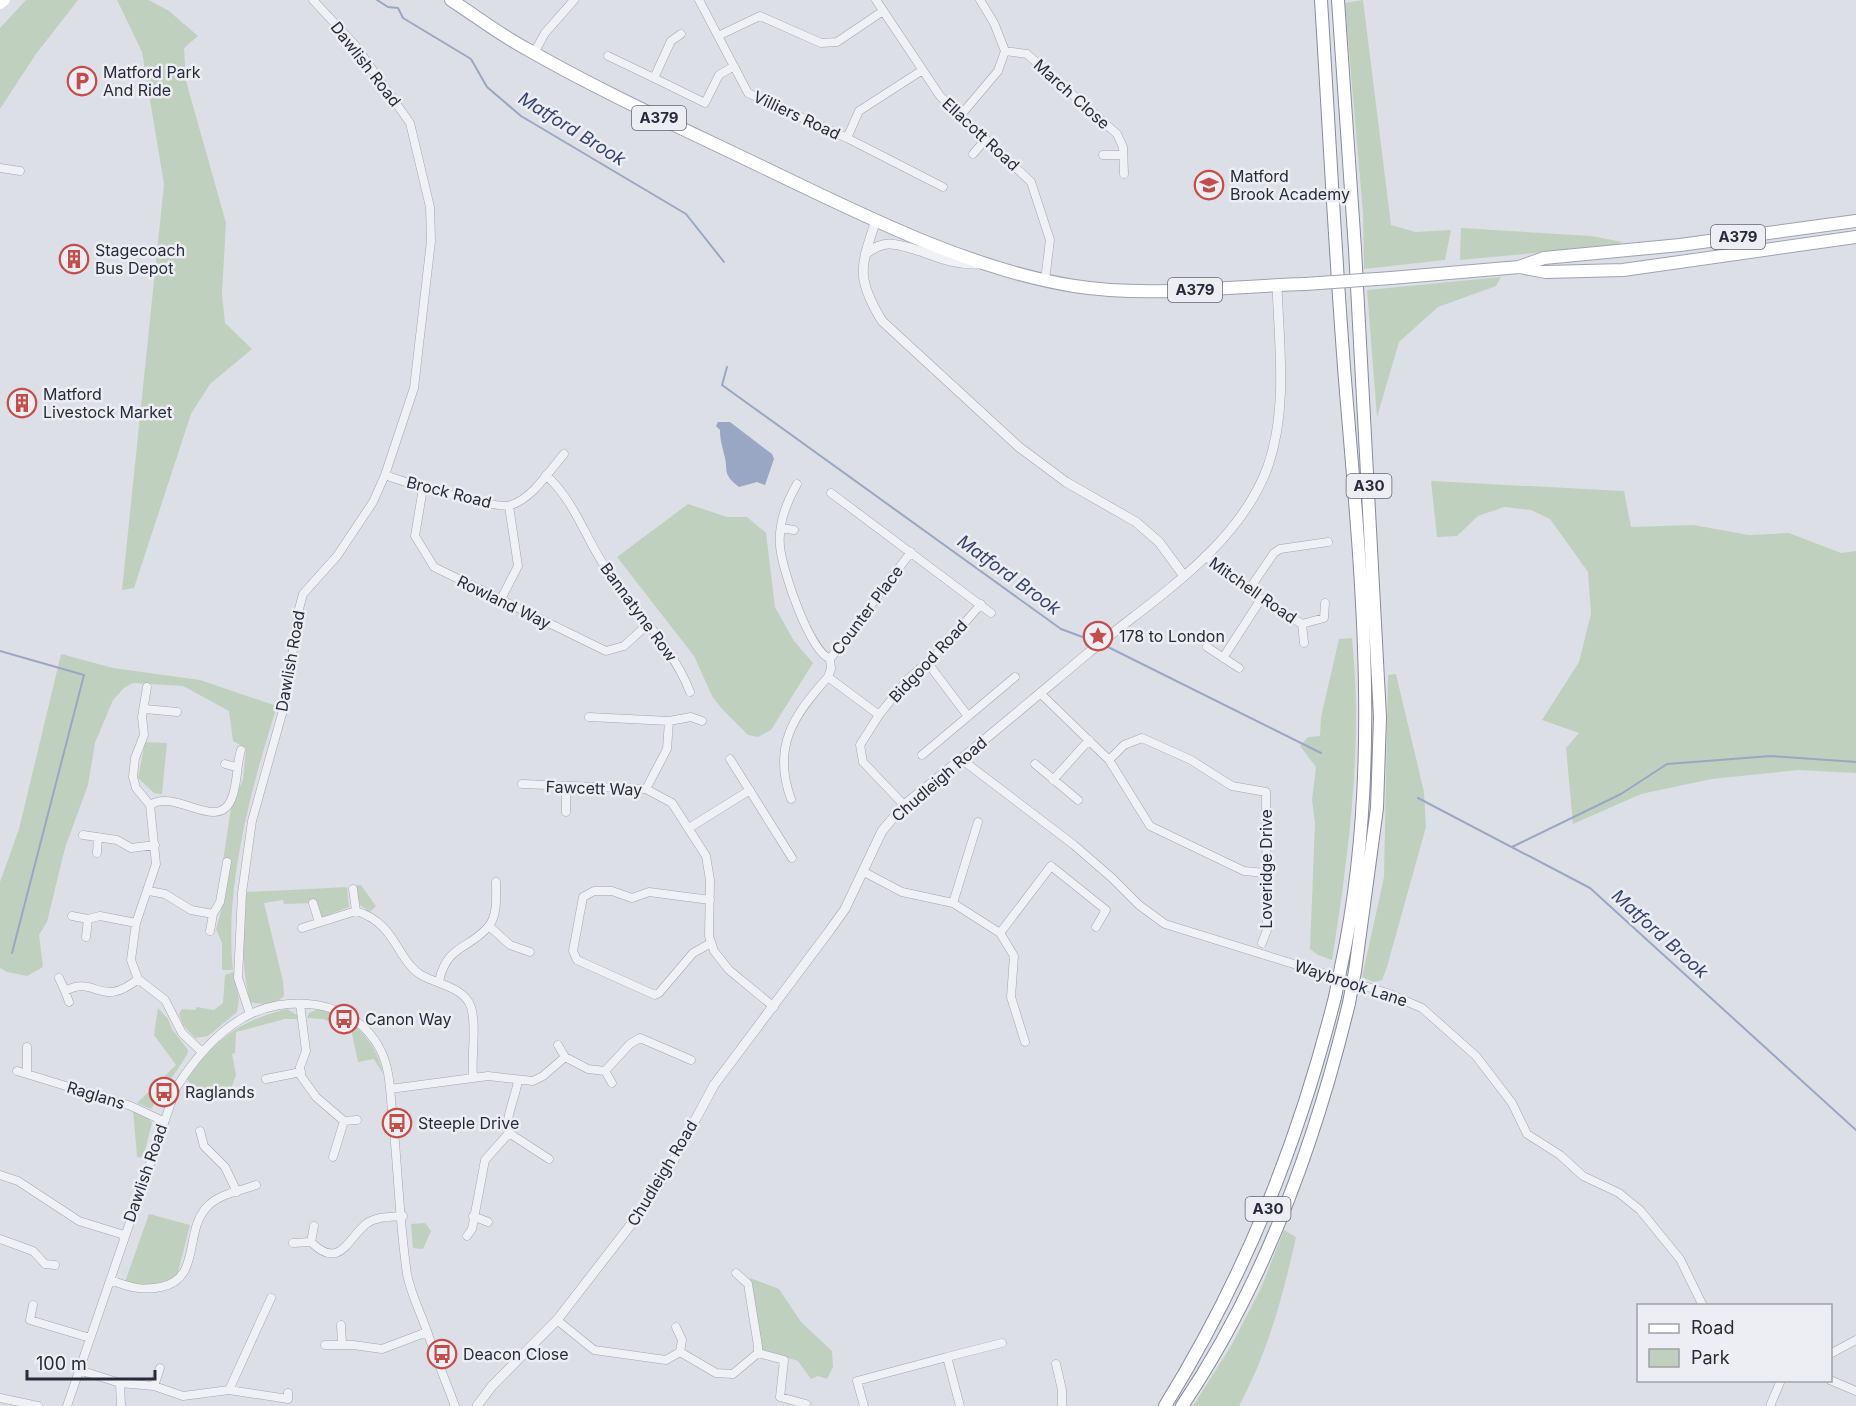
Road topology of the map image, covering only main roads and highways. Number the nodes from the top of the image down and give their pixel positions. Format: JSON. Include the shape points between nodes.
{"nodes":[{"id":1,"x":5,"y":0,"type":"edge"},
{"id":2,"x":452,"y":0,"type":"edge"},
{"id":3,"x":1321,"y":0,"type":"edge"},
{"id":4,"x":1338,"y":0,"type":"edge"},
{"id":5,"x":0,"y":4,"type":"edge"},
{"id":6,"x":1856,"y":221,"type":"edge"},
{"id":7,"x":1856,"y":237,"type":"edge"},
{"id":8,"x":1519,"y":267,"type":"junction"},
{"id":9,"x":1165,"y":1406,"type":"edge"},
{"id":10,"x":1182,"y":1406,"type":"edge"}],
"edges":[{"from":1,"to":5,"type":"main road"},
{"from":2,"to":8,"type":"main road","number":"A379","bridge":true,"via":[[534,53],[672,125],[876,220],[989,264],[1045,280],[1113,291],[1145,291],[1305,284]]},
{"from":3,"to":9,"type":"main road","number":"A30","bridge":true,"via":[[1365,696],[1358,865],[1321,1055],[1264,1220],[1234,1285]]},
{"from":4,"to":10,"type":"main road","number":"A30","bridge":true,"via":[[1380,717],[1377,808],[1355,971],[1321,1108],[1280,1220],[1233,1319]]},
{"from":6,"to":8,"type":"main road","number":"A379","via":[[1680,245],[1544,258]]},
{"from":7,"to":8,"type":"main road","number":"A379","via":[[1623,270],[1546,272]]}]}
